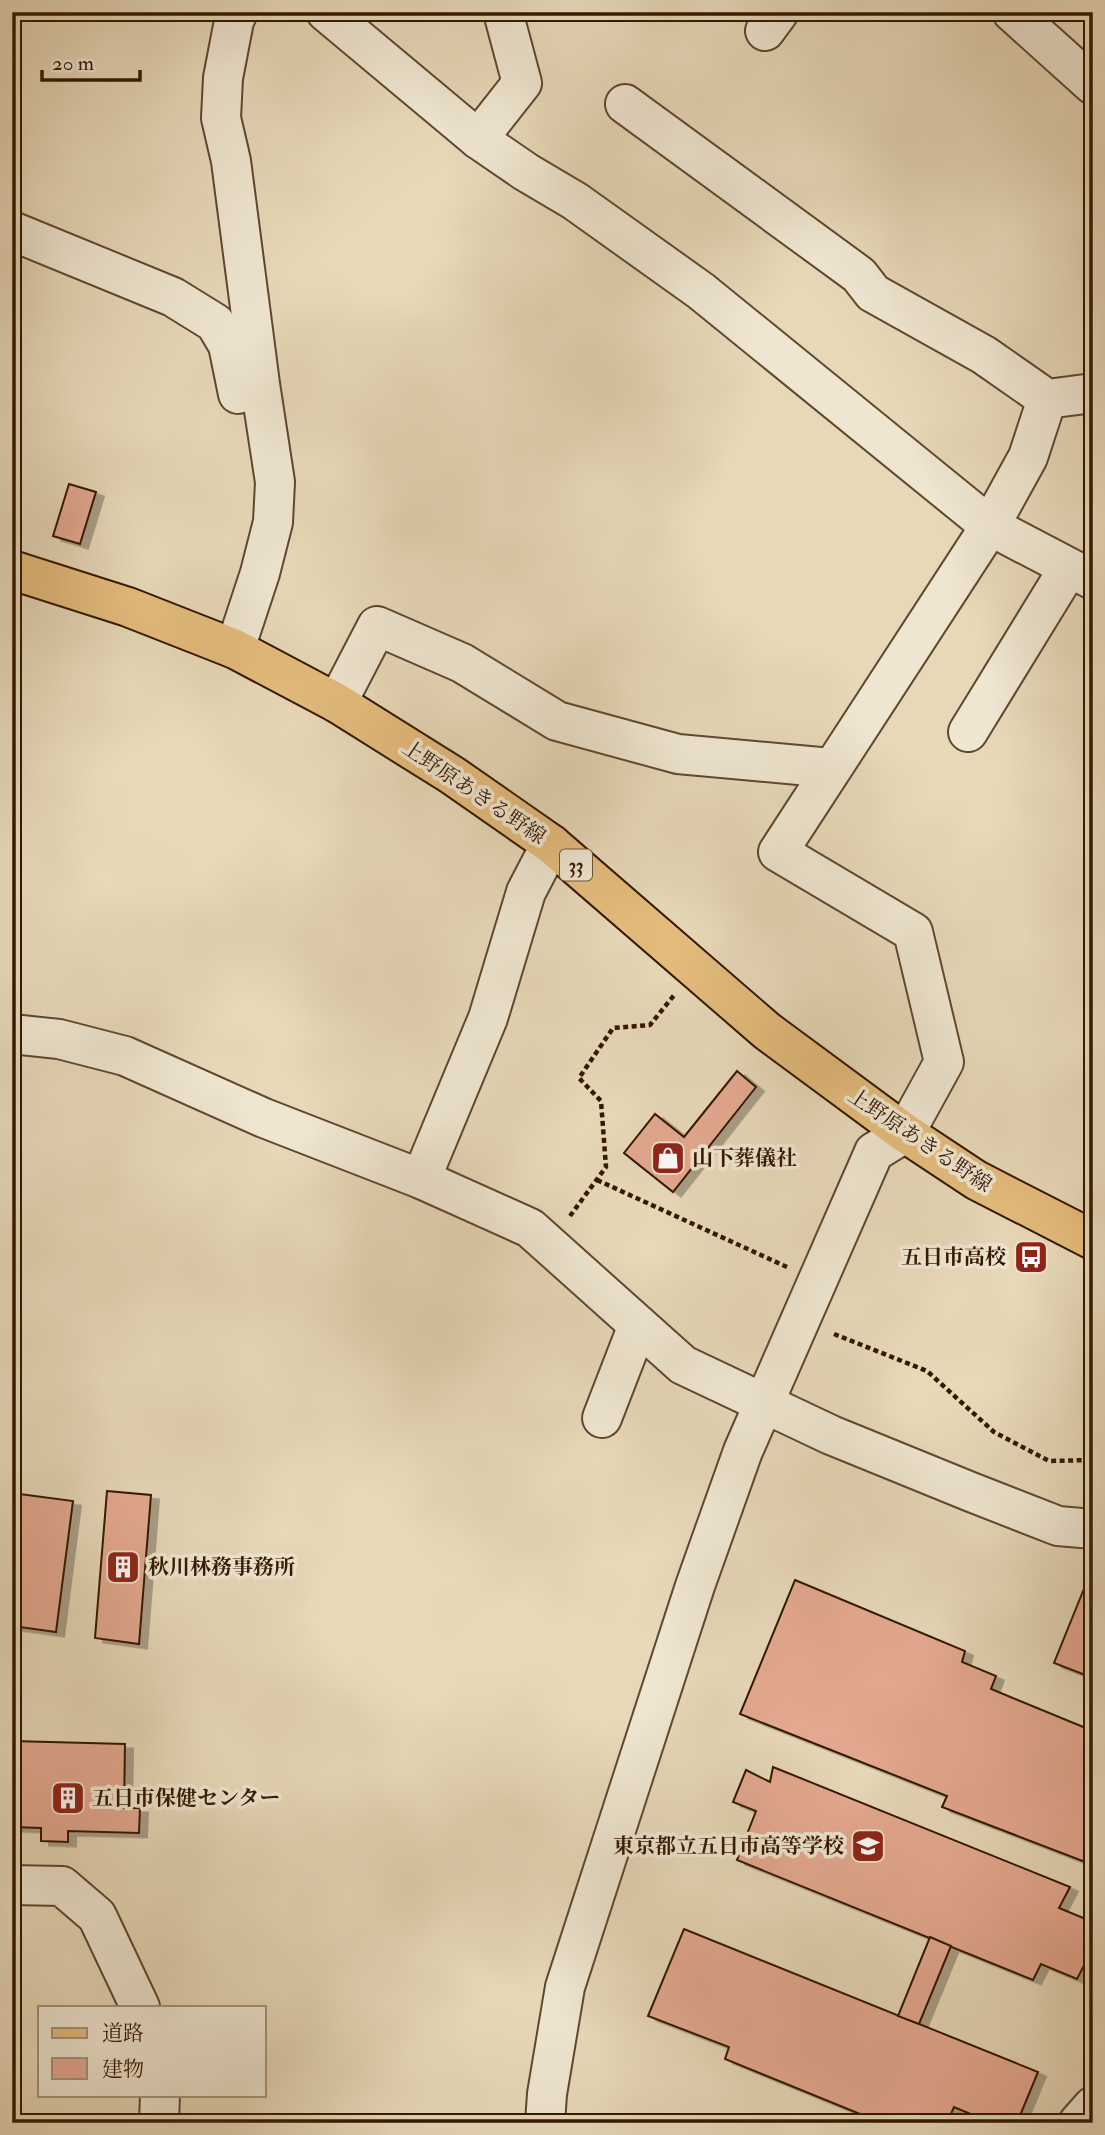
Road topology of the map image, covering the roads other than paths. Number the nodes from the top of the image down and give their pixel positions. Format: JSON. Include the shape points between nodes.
{"nodes":[{"id":1,"x":237,"y":12,"type":"edge"},
{"id":2,"x":326,"y":12,"type":"edge"},
{"id":3,"x":503,"y":12,"type":"edge"},
{"id":4,"x":1012,"y":12,"type":"edge"},
{"id":5,"x":1093,"y":85,"type":"edge"},
{"id":6,"x":625,"y":104,"type":"dead end"},
{"id":7,"x":478,"y":139,"type":"junction"},
{"id":8,"x":12,"y":231,"type":"edge"},
{"id":9,"x":1093,"y":393,"type":"edge"},
{"id":10,"x":1047,"y":399,"type":"junction"},
{"id":11,"x":271,"y":453,"type":"junction"},
{"id":12,"x":990,"y":526,"type":"junction"},
{"id":13,"x":12,"y":570,"type":"edge"},
{"id":14,"x":1081,"y":575,"type":"edge"},
{"id":15,"x":235,"y":649,"type":"junction"},
{"id":16,"x":337,"y":703,"type":"junction"},
{"id":17,"x":968,"y":732,"type":"dead end"},
{"id":18,"x":831,"y":768,"type":"junction"},
{"id":19,"x":551,"y":845,"type":"junction"},
{"id":20,"x":12,"y":1034,"type":"edge"},
{"id":21,"x":905,"y":1133,"type":"junction"},
{"id":22,"x":421,"y":1179,"type":"junction"},
{"id":23,"x":1093,"y":1240,"type":"edge"},
{"id":24,"x":638,"y":1325,"type":"junction"},
{"id":25,"x":765,"y":1402,"type":"junction"},
{"id":26,"x":602,"y":1418,"type":"dead end"},
{"id":27,"x":1093,"y":1529,"type":"edge"},
{"id":28,"x":12,"y":1885,"type":"edge"},
{"id":29,"x":140,"y":2006,"type":"edge"},
{"id":30,"x":160,"y":2096,"type":"edge"},
{"id":31,"x":1093,"y":2106,"type":"edge"},
{"id":32,"x":159,"y":2123,"type":"edge"},
{"id":33,"x":545,"y":2123,"type":"edge"},
{"id":34,"x":1078,"y":2123,"type":"edge"}],
"edges":[{"from":1,"to":11,"type":"street","via":[[223,78],[221,118],[231,161]]},
{"from":2,"to":7,"type":"street"},
{"from":3,"to":7,"type":"street","via":[[522,83]]},
{"from":4,"to":5,"type":"street"},
{"from":6,"to":10,"type":"street","via":[[859,275],[873,293],[984,355]]},
{"from":7,"to":12,"type":"street","via":[[701,291]]},
{"from":8,"to":11,"type":"street","via":[[173,297],[215,323],[228,345],[244,416]]},
{"from":9,"to":10,"type":"street"},
{"from":10,"to":12,"type":"street","via":[[1027,457]]},
{"from":11,"to":15,"type":"street","via":[[273,522]]},
{"from":12,"to":14,"type":"street"},
{"from":12,"to":18,"type":"street"},
{"from":13,"to":15,"type":"main road","name":"上野原あきる野線","number":"33","via":[[128,607]]},
{"from":14,"to":17,"type":"street"},
{"from":15,"to":16,"type":"main road","name":"上野原あきる野線","number":"33"},
{"from":16,"to":18,"type":"street","via":[[377,626],[462,663],[557,721],[678,754]]},
{"from":16,"to":19,"type":"main road","name":"上野原あきる野線","number":"33","via":[[452,775]]},
{"from":18,"to":21,"type":"street","via":[[778,852],[913,932],[944,1062]]},
{"from":19,"to":21,"type":"main road","name":"上野原あきる野線","number":"33","via":[[766,1031]]},
{"from":19,"to":22,"type":"street","via":[[526,892],[488,1018]]},
{"from":20,"to":22,"type":"street","via":[[58,1039],[125,1056],[264,1118]]},
{"from":21,"to":23,"type":"main road","name":"上野原あきる野線","number":"33","via":[[975,1181]]},
{"from":21,"to":25,"type":"street","via":[[874,1152]]},
{"from":22,"to":24,"type":"street","via":[[530,1228]]},
{"from":24,"to":25,"type":"street","via":[[683,1365]]},
{"from":24,"to":26,"type":"street"},
{"from":25,"to":27,"type":"street","via":[[831,1435],[1058,1526]]},
{"from":25,"to":33,"type":"street","via":[[695,1586],[565,1987]]},
{"from":28,"to":29,"type":"street","via":[[62,1886],[97,1916]]},
{"from":30,"to":32,"type":"street"},
{"from":31,"to":34,"type":"street"}]}
